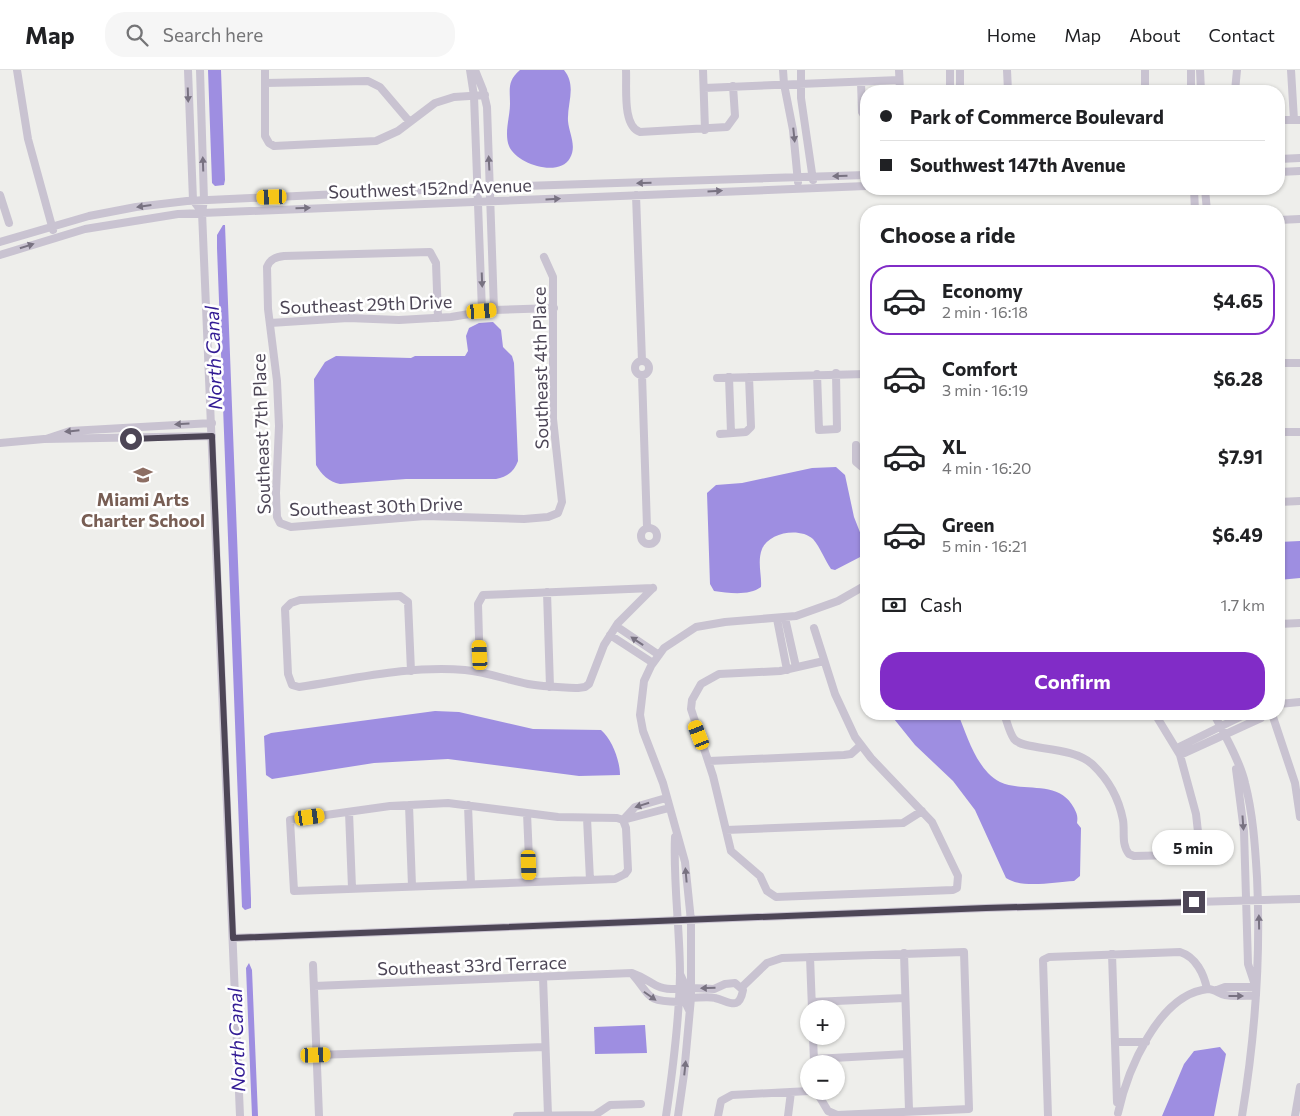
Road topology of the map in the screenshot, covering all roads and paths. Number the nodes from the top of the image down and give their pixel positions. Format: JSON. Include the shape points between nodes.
{"nodes":[{"id":1,"x":16,"y":70,"type":"edge"},
{"id":2,"x":188,"y":70,"type":"edge"},
{"id":3,"x":200,"y":70,"type":"edge"},
{"id":4,"x":265,"y":70,"type":"edge"},
{"id":5,"x":470,"y":70,"type":"edge"},
{"id":6,"x":475,"y":70,"type":"edge"},
{"id":7,"x":626,"y":70,"type":"edge"},
{"id":8,"x":703,"y":70,"type":"edge"},
{"id":9,"x":783,"y":70,"type":"edge"},
{"id":10,"x":801,"y":70,"type":"edge"},
{"id":11,"x":899,"y":70,"type":"edge"},
{"id":12,"x":950,"y":70,"type":"edge"},
{"id":13,"x":960,"y":70,"type":"edge"},
{"id":14,"x":1008,"y":70,"type":"edge"},
{"id":15,"x":1145,"y":70,"type":"edge"},
{"id":16,"x":1191,"y":70,"type":"edge"},
{"id":17,"x":1200,"y":70,"type":"edge"},
{"id":18,"x":1237,"y":70,"type":"edge"},
{"id":19,"x":1291,"y":70,"type":"edge"},
{"id":20,"x":900,"y":80,"type":"junction"},
{"id":21,"x":861,"y":82,"type":"junction"},
{"id":22,"x":265,"y":83,"type":"junction"},
{"id":23,"x":784,"y":84,"type":"junction"},
{"id":24,"x":802,"y":84,"type":"junction"},
{"id":25,"x":861,"y":85,"type":"edge"},
{"id":26,"x":900,"y":85,"type":"edge"},
{"id":27,"x":950,"y":85,"type":"edge"},
{"id":28,"x":960,"y":85,"type":"edge"},
{"id":29,"x":1008,"y":85,"type":"edge"},
{"id":30,"x":1144,"y":85,"type":"edge"},
{"id":31,"x":1191,"y":85,"type":"edge"},
{"id":32,"x":1201,"y":85,"type":"edge"},
{"id":33,"x":1236,"y":85,"type":"edge"},
{"id":34,"x":733,"y":86,"type":"junction"},
{"id":35,"x":704,"y":88,"type":"junction"},
{"id":36,"x":485,"y":95,"type":"junction"},
{"id":37,"x":474,"y":96,"type":"junction"},
{"id":38,"x":802,"y":106,"type":"junction"},
{"id":39,"x":789,"y":108,"type":"junction"},
{"id":40,"x":1297,"y":120,"type":"edge"},
{"id":41,"x":409,"y":122,"type":"junction"},
{"id":42,"x":705,"y":130,"type":"junction"},
{"id":43,"x":476,"y":141,"type":"junction"},
{"id":44,"x":488,"y":141,"type":"junction"},
{"id":45,"x":1300,"y":158,"type":"edge"},
{"id":46,"x":1285,"y":159,"type":"edge"},
{"id":47,"x":1300,"y":171,"type":"edge"},
{"id":48,"x":1285,"y":172,"type":"edge"},
{"id":49,"x":860,"y":175,"type":"edge"},
{"id":50,"x":798,"y":177,"type":"junction"},
{"id":51,"x":813,"y":177,"type":"junction"},
{"id":52,"x":860,"y":186,"type":"edge"},
{"id":53,"x":490,"y":187,"type":"junction"},
{"id":54,"x":813,"y":187,"type":"junction"},
{"id":55,"x":478,"y":188,"type":"junction"},
{"id":56,"x":798,"y":188,"type":"junction"},
{"id":57,"x":0,"y":195,"type":"edge"},
{"id":58,"x":636,"y":195,"type":"junction"},
{"id":59,"x":193,"y":200,"type":"junction"},
{"id":60,"x":204,"y":200,"type":"junction"},
{"id":61,"x":478,"y":202,"type":"junction"},
{"id":62,"x":490,"y":202,"type":"junction"},
{"id":63,"x":202,"y":212,"type":"junction"},
{"id":64,"x":1300,"y":219,"type":"edge"},
{"id":65,"x":1285,"y":220,"type":"edge"},
{"id":66,"x":9,"y":223,"type":"dead end"},
{"id":67,"x":51,"y":226,"type":"junction"},
{"id":68,"x":55,"y":237,"type":"junction"},
{"id":69,"x":0,"y":242,"type":"edge"},
{"id":70,"x":492,"y":251,"type":"junction"},
{"id":71,"x":480,"y":252,"type":"junction"},
{"id":72,"x":0,"y":255,"type":"edge"},
{"id":73,"x":544,"y":257,"type":"dead end"},
{"id":74,"x":554,"y":308,"type":"junction"},
{"id":75,"x":494,"y":310,"type":"junction"},
{"id":76,"x":482,"y":311,"type":"junction"},
{"id":77,"x":438,"y":318,"type":"junction"},
{"id":78,"x":270,"y":323,"type":"junction"},
{"id":79,"x":1285,"y":363,"type":"edge"},
{"id":80,"x":1300,"y":363,"type":"edge"},
{"id":81,"x":817,"y":374,"type":"junction"},
{"id":82,"x":836,"y":374,"type":"junction"},
{"id":83,"x":860,"y":374,"type":"edge"},
{"id":84,"x":729,"y":377,"type":"junction"},
{"id":85,"x":749,"y":377,"type":"junction"},
{"id":86,"x":718,"y":378,"type":"dead end"},
{"id":87,"x":212,"y":423,"type":"junction"},
{"id":88,"x":1285,"y":432,"type":"edge"},
{"id":89,"x":1300,"y":432,"type":"edge"},
{"id":90,"x":731,"y":433,"type":"junction"},
{"id":91,"x":720,"y":434,"type":"dead end"},
{"id":92,"x":212,"y":436,"type":"junction"},
{"id":93,"x":44,"y":440,"type":"junction"},
{"id":94,"x":0,"y":443,"type":"edge"},
{"id":95,"x":856,"y":445,"type":"dead end"},
{"id":96,"x":860,"y":465,"type":"edge"},
{"id":97,"x":1300,"y":501,"type":"edge"},
{"id":98,"x":1285,"y":502,"type":"edge"},
{"id":99,"x":561,"y":510,"type":"joint"},
{"id":100,"x":280,"y":523,"type":"joint"},
{"id":101,"x":648,"y":528,"type":"dead end"},
{"id":102,"x":860,"y":588,"type":"edge"},
{"id":103,"x":620,"y":589,"type":"junction"},
{"id":104,"x":547,"y":592,"type":"junction"},
{"id":105,"x":633,"y":606,"type":"junction"},
{"id":106,"x":781,"y":618,"type":"junction"},
{"id":107,"x":1300,"y":623,"type":"edge"},
{"id":108,"x":1285,"y":624,"type":"edge"},
{"id":109,"x":616,"y":626,"type":"junction"},
{"id":110,"x":814,"y":628,"type":"dead end"},
{"id":111,"x":610,"y":635,"type":"junction"},
{"id":112,"x":792,"y":651,"type":"junction"},
{"id":113,"x":784,"y":653,"type":"junction"},
{"id":114,"x":659,"y":655,"type":"junction"},
{"id":115,"x":824,"y":661,"type":"junction"},
{"id":116,"x":653,"y":662,"type":"junction"},
{"id":117,"x":796,"y":667,"type":"junction"},
{"id":118,"x":786,"y":670,"type":"junction"},
{"id":119,"x":411,"y":671,"type":"junction"},
{"id":120,"x":480,"y":672,"type":"junction"},
{"id":121,"x":550,"y":687,"type":"junction"},
{"id":122,"x":1300,"y":702,"type":"edge"},
{"id":123,"x":1285,"y":703,"type":"edge"},
{"id":124,"x":1006,"y":720,"type":"edge"},
{"id":125,"x":1159,"y":720,"type":"edge"},
{"id":126,"x":1217,"y":720,"type":"edge"},
{"id":127,"x":1233,"y":720,"type":"edge"},
{"id":128,"x":1250,"y":720,"type":"edge"},
{"id":129,"x":1274,"y":720,"type":"edge"},
{"id":130,"x":1220,"y":726,"type":"junction"},
{"id":131,"x":1225,"y":736,"type":"junction"},
{"id":132,"x":1192,"y":740,"type":"junction"},
{"id":133,"x":861,"y":745,"type":"junction"},
{"id":134,"x":1196,"y":748,"type":"junction"},
{"id":135,"x":1178,"y":752,"type":"junction"},
{"id":136,"x":1234,"y":757,"type":"junction"},
{"id":137,"x":709,"y":761,"type":"junction"},
{"id":138,"x":666,"y":798,"type":"junction"},
{"id":139,"x":409,"y":805,"type":"junction"},
{"id":140,"x":468,"y":805,"type":"junction"},
{"id":141,"x":669,"y":808,"type":"junction"},
{"id":142,"x":922,"y":811,"type":"junction"},
{"id":143,"x":349,"y":812,"type":"junction"},
{"id":144,"x":527,"y":813,"type":"junction"},
{"id":145,"x":1300,"y":817,"type":"edge"},
{"id":146,"x":587,"y":818,"type":"junction"},
{"id":147,"x":623,"y":820,"type":"junction"},
{"id":148,"x":675,"y":830,"type":"junction"},
{"id":149,"x":726,"y":830,"type":"junction"},
{"id":150,"x":590,"y":880,"type":"junction"},
{"id":151,"x":530,"y":882,"type":"junction"},
{"id":152,"x":471,"y":884,"type":"junction"},
{"id":153,"x":412,"y":886,"type":"junction"},
{"id":154,"x":352,"y":888,"type":"junction"},
{"id":155,"x":1300,"y":899,"type":"edge"},
{"id":156,"x":1246,"y":901,"type":"junction"},
{"id":157,"x":1258,"y":901,"type":"junction"},
{"id":158,"x":678,"y":921,"type":"junction"},
{"id":159,"x":691,"y":921,"type":"junction"},
{"id":160,"x":233,"y":938,"type":"junction"},
{"id":161,"x":904,"y":953,"type":"junction"},
{"id":162,"x":1112,"y":954,"type":"junction"},
{"id":163,"x":810,"y":957,"type":"junction"},
{"id":164,"x":1260,"y":963,"type":"junction"},
{"id":165,"x":1248,"y":964,"type":"junction"},
{"id":166,"x":313,"y":965,"type":"dead end"},
{"id":167,"x":632,"y":973,"type":"junction"},
{"id":168,"x":680,"y":974,"type":"junction"},
{"id":169,"x":543,"y":977,"type":"junction"},
{"id":170,"x":725,"y":984,"type":"junction"},
{"id":171,"x":314,"y":986,"type":"junction"},
{"id":172,"x":1256,"y":987,"type":"junction"},
{"id":173,"x":691,"y":988,"type":"junction"},
{"id":174,"x":741,"y":988,"type":"junction"},
{"id":175,"x":679,"y":989,"type":"junction"},
{"id":176,"x":1207,"y":989,"type":"junction"},
{"id":177,"x":1217,"y":990,"type":"junction"},
{"id":178,"x":1256,"y":996,"type":"junction"},
{"id":179,"x":690,"y":998,"type":"junction"},
{"id":180,"x":905,"y":998,"type":"junction"},
{"id":181,"x":812,"y":1000,"type":"edge"},
{"id":182,"x":722,"y":1001,"type":"junction"},
{"id":183,"x":679,"y":1002,"type":"junction"},
{"id":184,"x":845,"y":1003,"type":"edge"},
{"id":185,"x":689,"y":1010,"type":"junction"},
{"id":186,"x":1115,"y":1042,"type":"junction"},
{"id":187,"x":1146,"y":1042,"type":"junction"},
{"id":188,"x":545,"y":1047,"type":"junction"},
{"id":189,"x":907,"y":1054,"type":"junction"},
{"id":190,"x":316,"y":1055,"type":"junction"},
{"id":191,"x":845,"y":1059,"type":"edge"},
{"id":192,"x":1300,"y":1087,"type":"edge"},
{"id":193,"x":791,"y":1092,"type":"junction"},
{"id":194,"x":800,"y":1092,"type":"edge"},
{"id":195,"x":821,"y":1100,"type":"edge"},
{"id":196,"x":641,"y":1104,"type":"dead end"},
{"id":197,"x":909,"y":1110,"type":"junction"},
{"id":198,"x":1118,"y":1114,"type":"edge"},
{"id":199,"x":548,"y":1115,"type":"edge"},
{"id":200,"x":596,"y":1115,"type":"edge"},
{"id":201,"x":240,"y":1116,"type":"edge"},
{"id":202,"x":319,"y":1116,"type":"edge"},
{"id":203,"x":517,"y":1116,"type":"edge"},
{"id":204,"x":666,"y":1116,"type":"edge"},
{"id":205,"x":678,"y":1116,"type":"edge"},
{"id":206,"x":718,"y":1116,"type":"edge"},
{"id":207,"x":788,"y":1116,"type":"edge"},
{"id":208,"x":1048,"y":1116,"type":"edge"},
{"id":209,"x":1242,"y":1116,"type":"edge"},
{"id":210,"x":1295,"y":1116,"type":"edge"}],
"edges":[{"from":1,"to":67,"type":"street","via":[[28,139]]},
{"from":2,"to":59,"type":"street","one_way":true},
{"from":60,"to":3,"type":"street","one_way":true},
{"from":4,"to":22,"type":"street"},
{"from":5,"to":37,"type":"street"},
{"from":6,"to":36,"type":"street"},
{"from":7,"to":42,"type":"street","via":[[628,120],[634,129],[640,132]]},
{"from":8,"to":35,"type":"street"},
{"from":9,"to":23,"type":"street"},
{"from":10,"to":24,"type":"street"},
{"from":11,"to":20,"type":"street"},
{"from":12,"to":27,"type":"street"},
{"from":13,"to":28,"type":"street"},
{"from":14,"to":29,"type":"street"},
{"from":15,"to":30,"type":"street"},
{"from":16,"to":31,"type":"street"},
{"from":17,"to":32,"type":"street"},
{"from":18,"to":33,"type":"street"},
{"from":19,"to":40,"type":"street"},
{"from":20,"to":21,"type":"street"},
{"from":20,"to":26,"type":"street"},
{"from":21,"to":24,"type":"street"},
{"from":21,"to":25,"type":"street"},
{"from":22,"to":41,"type":"street","via":[[368,81],[380,87]]},
{"from":22,"to":41,"type":"street","via":[[264,135],[269,143],[276,146],[370,142],[390,136]]},
{"from":23,"to":24,"type":"street"},
{"from":23,"to":34,"type":"street"},
{"from":23,"to":39,"type":"street"},
{"from":24,"to":38,"type":"street"},
{"from":34,"to":35,"type":"street"},
{"from":34,"to":42,"type":"street","via":[[732,123],[724,128]]},
{"from":35,"to":42,"type":"street"},
{"from":36,"to":37,"type":"street"},
{"from":36,"to":44,"type":"street"},
{"from":37,"to":41,"type":"street","via":[[441,100]]},
{"from":37,"to":43,"type":"street"},
{"from":38,"to":39,"type":"street"},
{"from":38,"to":51,"type":"street"},
{"from":39,"to":50,"type":"street","one_way":true},
{"from":43,"to":44,"type":"street"},
{"from":43,"to":55,"type":"street"},
{"from":53,"to":44,"type":"street","one_way":true},
{"from":45,"to":46,"type":"street"},
{"from":47,"to":48,"type":"street"},
{"from":49,"to":51,"type":"street","name":"Southwest 152nd Avenue","one_way":true},
{"from":50,"to":51,"type":"street","name":"Southwest 152nd Avenue"},
{"from":50,"to":53,"type":"street","name":"Southwest 152nd Avenue","one_way":true},
{"from":50,"to":56,"type":"street"},
{"from":51,"to":54,"type":"street"},
{"from":52,"to":54,"type":"street","name":"Southwest 152nd Avenue"},
{"from":53,"to":55,"type":"street","name":"Southwest 152nd Avenue"},
{"from":53,"to":62,"type":"street"},
{"from":54,"to":56,"type":"street","name":"Southwest 152nd Avenue"},
{"from":55,"to":60,"type":"street","name":"Southwest 152nd Avenue"},
{"from":55,"to":61,"type":"street"},
{"from":58,"to":56,"type":"street","name":"Southwest 152nd Avenue","one_way":true},
{"from":57,"to":66,"type":"street"},
{"from":62,"to":58,"type":"street","name":"Southwest 152nd Avenue","one_way":true},
{"from":58,"to":101,"type":"street","via":[[642,361],[636,367],[642,374]]},
{"from":59,"to":60,"type":"street","name":"Southwest 152nd Avenue"},
{"from":59,"to":63,"type":"street"},
{"from":59,"to":67,"type":"street","name":"Southwest 152nd Avenue","one_way":true,"via":[[121,209]]},
{"from":60,"to":63,"type":"street"},
{"from":61,"to":62,"type":"street","name":"Southwest 152nd Avenue"},
{"from":63,"to":61,"type":"street","name":"Southwest 152nd Avenue","one_way":true},
{"from":61,"to":71,"type":"street"},
{"from":62,"to":70,"type":"street"},
{"from":63,"to":68,"type":"street","name":"Southwest 152nd Avenue","via":[[128,220]]},
{"from":63,"to":87,"type":"street"},
{"from":64,"to":65,"type":"street"},
{"from":67,"to":68,"type":"street"},
{"from":67,"to":69,"type":"street","name":"Southwest 152nd Avenue"},
{"from":72,"to":68,"type":"street","name":"Southwest 152nd Avenue","one_way":true},
{"from":70,"to":71,"type":"street"},
{"from":70,"to":75,"type":"street"},
{"from":71,"to":76,"type":"street","one_way":true},
{"from":73,"to":74,"type":"street","name":"Southeast 4th Place","via":[[553,277]]},
{"from":74,"to":75,"type":"street","name":"Southeast 29th Drive"},
{"from":74,"to":99,"type":"street","name":"Southeast 4th Place","via":[[553,406]]},
{"from":75,"to":76,"type":"street","name":"Southeast 29th Drive"},
{"from":76,"to":77,"type":"street","name":"Southeast 29th Drive"},
{"from":77,"to":78,"type":"street","name":"Southeast 29th Drive","via":[[348,318]]},
{"from":77,"to":78,"type":"street","name":"Southeast 7th Place","via":[[436,263],[430,252],[274,258],[267,267]]},
{"from":78,"to":100,"type":"street","name":"Southeast 7th Place","via":[[277,381],[276,493]]},
{"from":79,"to":80,"type":"street"},
{"from":81,"to":82,"type":"street"},
{"from":81,"to":82,"type":"street","via":[[819,430],[837,429]]},
{"from":81,"to":85,"type":"street"},
{"from":82,"to":83,"type":"street"},
{"from":84,"to":85,"type":"street"},
{"from":84,"to":86,"type":"street"},
{"from":84,"to":90,"type":"street"},
{"from":85,"to":90,"type":"street","via":[[751,427],[746,432]]},
{"from":87,"to":92,"type":"street"},
{"from":87,"to":93,"type":"street","one_way":true,"via":[[77,430]]},
{"from":88,"to":89,"type":"street"},
{"from":90,"to":91,"type":"street"},
{"from":92,"to":93,"type":"street"},
{"from":92,"to":160,"type":"street"},
{"from":93,"to":94,"type":"street"},
{"from":95,"to":96,"type":"street","via":[[856,462]]},
{"from":97,"to":98,"type":"street"},
{"from":99,"to":100,"type":"street","name":"Southeast 30th Drive","via":[[554,516],[524,519],[425,516],[322,526],[291,527]]},
{"from":102,"to":106,"type":"street","via":[[816,610]]},
{"from":103,"to":104,"type":"street"},
{"from":103,"to":105,"type":"street","via":[[631,596]]},
{"from":103,"to":105,"type":"street","via":[[653,588]]},
{"from":104,"to":120,"type":"street","via":[[488,594],[478,601]]},
{"from":104,"to":121,"type":"street"},
{"from":105,"to":109,"type":"street"},
{"from":106,"to":112,"type":"street"},
{"from":106,"to":113,"type":"street"},
{"from":106,"to":114,"type":"street","via":[[696,627],[681,635]]},
{"from":107,"to":108,"type":"street"},
{"from":109,"to":111,"type":"street"},
{"from":114,"to":109,"type":"street","one_way":true},
{"from":110,"to":115,"type":"street"},
{"from":111,"to":116,"type":"street"},
{"from":111,"to":121,"type":"street","via":[[596,661],[589,684],[578,688]]},
{"from":112,"to":113,"type":"street"},
{"from":112,"to":117,"type":"street"},
{"from":113,"to":118,"type":"street"},
{"from":114,"to":116,"type":"street"},
{"from":115,"to":117,"type":"street"},
{"from":115,"to":133,"type":"street","via":[[845,718]]},
{"from":116,"to":138,"type":"street","via":[[644,681],[640,715]]},
{"from":117,"to":118,"type":"street"},
{"from":118,"to":137,"type":"street","via":[[719,674],[700,684],[690,709]]},
{"from":119,"to":119,"type":"street","via":[[408,602],[405,598],[300,600],[285,609],[288,674],[292,686]]},
{"from":119,"to":120,"type":"street"},
{"from":120,"to":121,"type":"street"},
{"from":122,"to":123,"type":"street"},
{"from":124,"to":135,"type":"street","via":[[1014,739],[1021,744],[1080,755],[1108,782],[1118,802],[1124,842],[1129,854],[1134,856],[1184,851],[1198,832]]},
{"from":125,"to":135,"type":"street"},
{"from":126,"to":130,"type":"street"},
{"from":127,"to":130,"type":"street"},
{"from":128,"to":131,"type":"street"},
{"from":129,"to":145,"type":"street","via":[[1295,783]]},
{"from":130,"to":131,"type":"street"},
{"from":130,"to":132,"type":"street"},
{"from":131,"to":134,"type":"street"},
{"from":131,"to":136,"type":"street"},
{"from":132,"to":134,"type":"street"},
{"from":132,"to":135,"type":"street"},
{"from":133,"to":137,"type":"street","via":[[851,754],[844,755]]},
{"from":133,"to":142,"type":"street"},
{"from":134,"to":135,"type":"street"},
{"from":136,"to":156,"type":"street","one_way":true,"via":[[1241,795]]},
{"from":136,"to":157,"type":"street","via":[[1245,781],[1254,830]]},
{"from":137,"to":149,"type":"street"},
{"from":138,"to":141,"type":"street"},
{"from":138,"to":147,"type":"street","one_way":true,"via":[[635,807]]},
{"from":139,"to":140,"type":"street"},
{"from":139,"to":143,"type":"street"},
{"from":139,"to":153,"type":"street"},
{"from":140,"to":144,"type":"street"},
{"from":140,"to":152,"type":"street"},
{"from":141,"to":147,"type":"street"},
{"from":141,"to":148,"type":"street"},
{"from":142,"to":149,"type":"street","via":[[903,823]]},
{"from":142,"to":149,"type":"street","via":[[932,822],[958,876],[957,888],[953,890],[776,897],[771,895],[760,876],[731,852]]},
{"from":143,"to":154,"type":"street"},
{"from":143,"to":154,"type":"street","via":[[290,820],[294,891]]},
{"from":144,"to":146,"type":"street"},
{"from":144,"to":151,"type":"street"},
{"from":146,"to":147,"type":"street"},
{"from":146,"to":150,"type":"street"},
{"from":147,"to":150,"type":"street","via":[[628,870],[621,877]]},
{"from":148,"to":158,"type":"street"},
{"from":159,"to":148,"type":"street","one_way":true,"via":[[685,862]]},
{"from":150,"to":151,"type":"street"},
{"from":151,"to":152,"type":"street"},
{"from":152,"to":153,"type":"street"},
{"from":153,"to":154,"type":"street"},
{"from":155,"to":157,"type":"street"},
{"from":156,"to":157,"type":"street"},
{"from":156,"to":159,"type":"street"},
{"from":156,"to":165,"type":"street"},
{"from":164,"to":157,"type":"street","one_way":true},
{"from":158,"to":159,"type":"street"},
{"from":158,"to":160,"type":"street"},
{"from":158,"to":168,"type":"street"},
{"from":159,"to":173,"type":"street"},
{"from":160,"to":201,"type":"street"},
{"from":161,"to":163,"type":"street"},
{"from":161,"to":180,"type":"street"},
{"from":161,"to":197,"type":"street","via":[[964,952],[969,1109]]},
{"from":162,"to":176,"type":"street","via":[[1189,954],[1202,972]]},
{"from":162,"to":186,"type":"street"},
{"from":162,"to":208,"type":"street","via":[[1043,960]]},
{"from":163,"to":174,"type":"street","via":[[774,960]]},
{"from":163,"to":181,"type":"street"},
{"from":164,"to":165,"type":"street"},
{"from":164,"to":172,"type":"street"},
{"from":165,"to":172,"type":"street"},
{"from":166,"to":171,"type":"street"},
{"from":167,"to":169,"type":"street","name":"Southeast 33rd Terrace"},
{"from":167,"to":175,"type":"street","via":[[659,989]]},
{"from":167,"to":183,"type":"street","one_way":true,"via":[[651,998]]},
{"from":168,"to":175,"type":"street"},
{"from":168,"to":179,"type":"street"},
{"from":169,"to":171,"type":"street","name":"Southeast 33rd Terrace"},
{"from":169,"to":188,"type":"street"},
{"from":170,"to":173,"type":"street","one_way":true,"via":[[714,989]]},
{"from":170,"to":174,"type":"street","via":[[735,983]]},
{"from":170,"to":182,"type":"street"},
{"from":171,"to":190,"type":"street"},
{"from":172,"to":177,"type":"street"},
{"from":172,"to":178,"type":"street"},
{"from":173,"to":179,"type":"street"},
{"from":174,"to":182,"type":"street","via":[[742,996],[736,1003]]},
{"from":175,"to":183,"type":"street"},
{"from":175,"to":185,"type":"street"},
{"from":176,"to":177,"type":"street"},
{"from":176,"to":187,"type":"street","via":[[1174,1004],[1158,1020]]},
{"from":177,"to":178,"type":"street","one_way":true,"via":[[1226,996]]},
{"from":178,"to":209,"type":"street","via":[[1256,1020]]},
{"from":179,"to":182,"type":"street"},
{"from":179,"to":185,"type":"street"},
{"from":180,"to":184,"type":"street"},
{"from":180,"to":189,"type":"street"},
{"from":183,"to":204,"type":"street"},
{"from":205,"to":185,"type":"street","one_way":true},
{"from":186,"to":187,"type":"street"},
{"from":186,"to":198,"type":"street"},
{"from":187,"to":198,"type":"street","via":[[1124,1084]]},
{"from":188,"to":190,"type":"street"},
{"from":188,"to":199,"type":"street"},
{"from":189,"to":191,"type":"street"},
{"from":189,"to":197,"type":"street"},
{"from":190,"to":202,"type":"street"},
{"from":192,"to":210,"type":"street"},
{"from":193,"to":194,"type":"street"},
{"from":193,"to":206,"type":"street","via":[[732,1095],[721,1101]]},
{"from":193,"to":207,"type":"street"},
{"from":195,"to":197,"type":"street","via":[[828,1111],[837,1115]]},
{"from":196,"to":200,"type":"street","via":[[610,1105]]},
{"from":199,"to":200,"type":"street"},
{"from":199,"to":203,"type":"street"}]}
